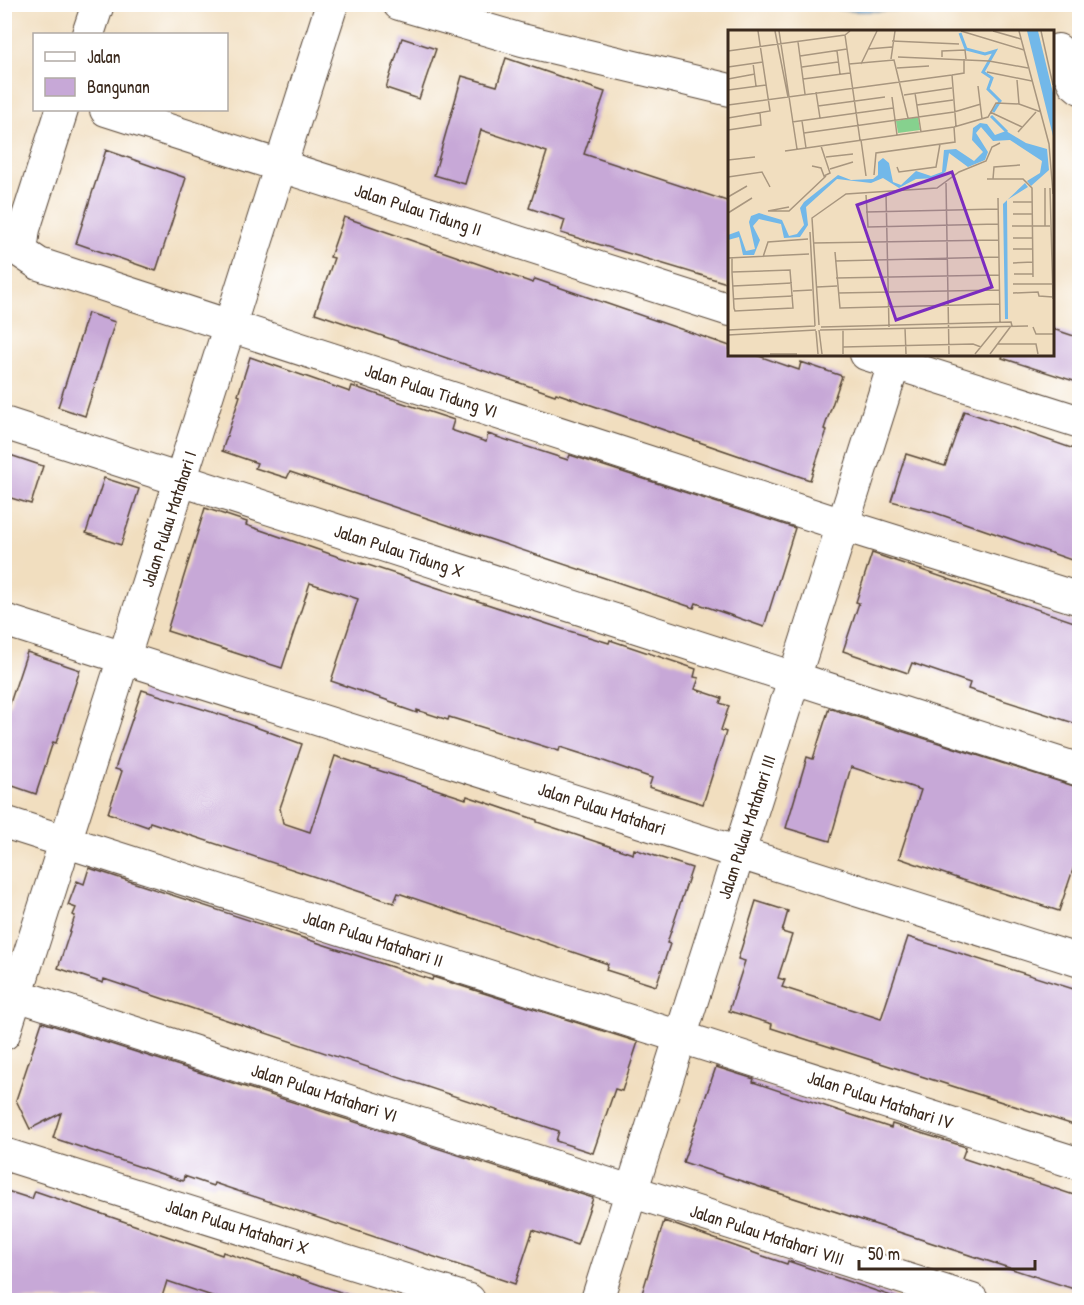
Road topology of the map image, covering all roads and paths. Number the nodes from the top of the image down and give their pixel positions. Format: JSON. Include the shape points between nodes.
{"nodes":[{"id":1,"x":98,"y":4,"type":"edge"},
{"id":2,"x":332,"y":4,"type":"edge"},
{"id":3,"x":399,"y":4,"type":"edge"},
{"id":4,"x":88,"y":33,"type":"edge"},
{"id":5,"x":1064,"y":48,"type":"edge"},
{"id":6,"x":1080,"y":88,"type":"edge"},
{"id":7,"x":728,"y":90,"type":"edge"},
{"id":8,"x":62,"y":111,"type":"edge"},
{"id":9,"x":109,"y":111,"type":"edge"},
{"id":10,"x":281,"y":166,"type":"junction"},
{"id":11,"x":728,"y":309,"type":"edge"},
{"id":12,"x":230,"y":326,"type":"junction"},
{"id":13,"x":886,"y":357,"type":"edge"},
{"id":14,"x":1080,"y":422,"type":"edge"},
{"id":15,"x":4,"y":423,"type":"edge"},
{"id":16,"x":181,"y":480,"type":"junction"},
{"id":17,"x":843,"y":525,"type":"junction"},
{"id":18,"x":1080,"y":599,"type":"edge"},
{"id":19,"x":4,"y":620,"type":"edge"},
{"id":20,"x":124,"y":658,"type":"junction"},
{"id":21,"x":794,"y":679,"type":"junction"},
{"id":22,"x":1080,"y":770,"type":"edge"},
{"id":23,"x":4,"y":822,"type":"edge"},
{"id":24,"x":66,"y":842,"type":"junction"},
{"id":25,"x":739,"y":852,"type":"junction"},
{"id":26,"x":1080,"y":961,"type":"edge"},
{"id":27,"x":11,"y":993,"type":"edge"},
{"id":28,"x":4,"y":1034,"type":"edge"},
{"id":29,"x":680,"y":1037,"type":"junction"},
{"id":30,"x":4,"y":1154,"type":"edge"},
{"id":31,"x":1080,"y":1164,"type":"edge"},
{"id":32,"x":631,"y":1192,"type":"junction"},
{"id":33,"x":470,"y":1300,"type":"edge"},
{"id":34,"x":597,"y":1300,"type":"edge"},
{"id":35,"x":972,"y":1300,"type":"edge"}],
"edges":[{"from":1,"to":4,"type":"street"},
{"from":2,"to":10,"type":"street","name":"Jalan Pulau Matahari I"},
{"from":3,"to":7,"type":"street","via":[[522,40]]},
{"from":5,"to":6,"type":"street","via":[[1074,83]]},
{"from":8,"to":12,"type":"street","name":"Jalan Pulau Tidung VI","via":[[24,229],[21,252],[39,264]]},
{"from":9,"to":10,"type":"street","name":"Jalan Pulau Tidung II"},
{"from":10,"to":11,"type":"street","name":"Jalan Pulau Tidung II"},
{"from":10,"to":12,"type":"street","name":"Jalan Pulau Matahari I"},
{"from":12,"to":16,"type":"street","name":"Jalan Pulau Matahari I"},
{"from":12,"to":17,"type":"street","name":"Jalan Pulau Tidung VI"},
{"from":13,"to":14,"type":"street"},
{"from":13,"to":17,"type":"street","name":"Jalan Pulau Matahari III"},
{"from":15,"to":16,"type":"street","name":"Jalan Pulau Tidung X"},
{"from":16,"to":20,"type":"street","name":"Jalan Pulau Matahari I"},
{"from":16,"to":21,"type":"street","name":"Jalan Pulau Tidung X"},
{"from":17,"to":18,"type":"street","name":"Jalan Pulau Tidung VI"},
{"from":17,"to":21,"type":"street","name":"Jalan Pulau Matahari III"},
{"from":19,"to":20,"type":"street","name":"Jalan Pulau Matahari"},
{"from":20,"to":24,"type":"street","name":"Jalan Pulau Matahari I"},
{"from":20,"to":25,"type":"street","name":"Jalan Pulau Matahari"},
{"from":21,"to":22,"type":"street","name":"Jalan Pulau Tidung X"},
{"from":21,"to":25,"type":"street","name":"Jalan Pulau Matahari III"},
{"from":23,"to":24,"type":"street","name":"Jalan Pulau Matahari II"},
{"from":24,"to":27,"type":"street","name":"Jalan Pulau Matahari I"},
{"from":24,"to":29,"type":"street","name":"Jalan Pulau Matahari II"},
{"from":25,"to":26,"type":"street","name":"Jalan Pulau Matahari"},
{"from":25,"to":29,"type":"street","name":"Jalan Pulau Matahari III"},
{"from":27,"to":28,"type":"street","name":"Jalan Pulau Matahari I"},
{"from":27,"to":32,"type":"street","name":"Jalan Pulau Matahari VI"},
{"from":29,"to":31,"type":"street","name":"Jalan Pulau Matahari IV"},
{"from":29,"to":32,"type":"street","name":"Jalan Pulau Matahari III"},
{"from":30,"to":33,"type":"street","name":"Jalan Pulau Matahari X"},
{"from":32,"to":34,"type":"street","name":"Jalan Pulau Matahari III"},
{"from":32,"to":35,"type":"street","name":"Jalan Pulau Matahari VIII"}]}
